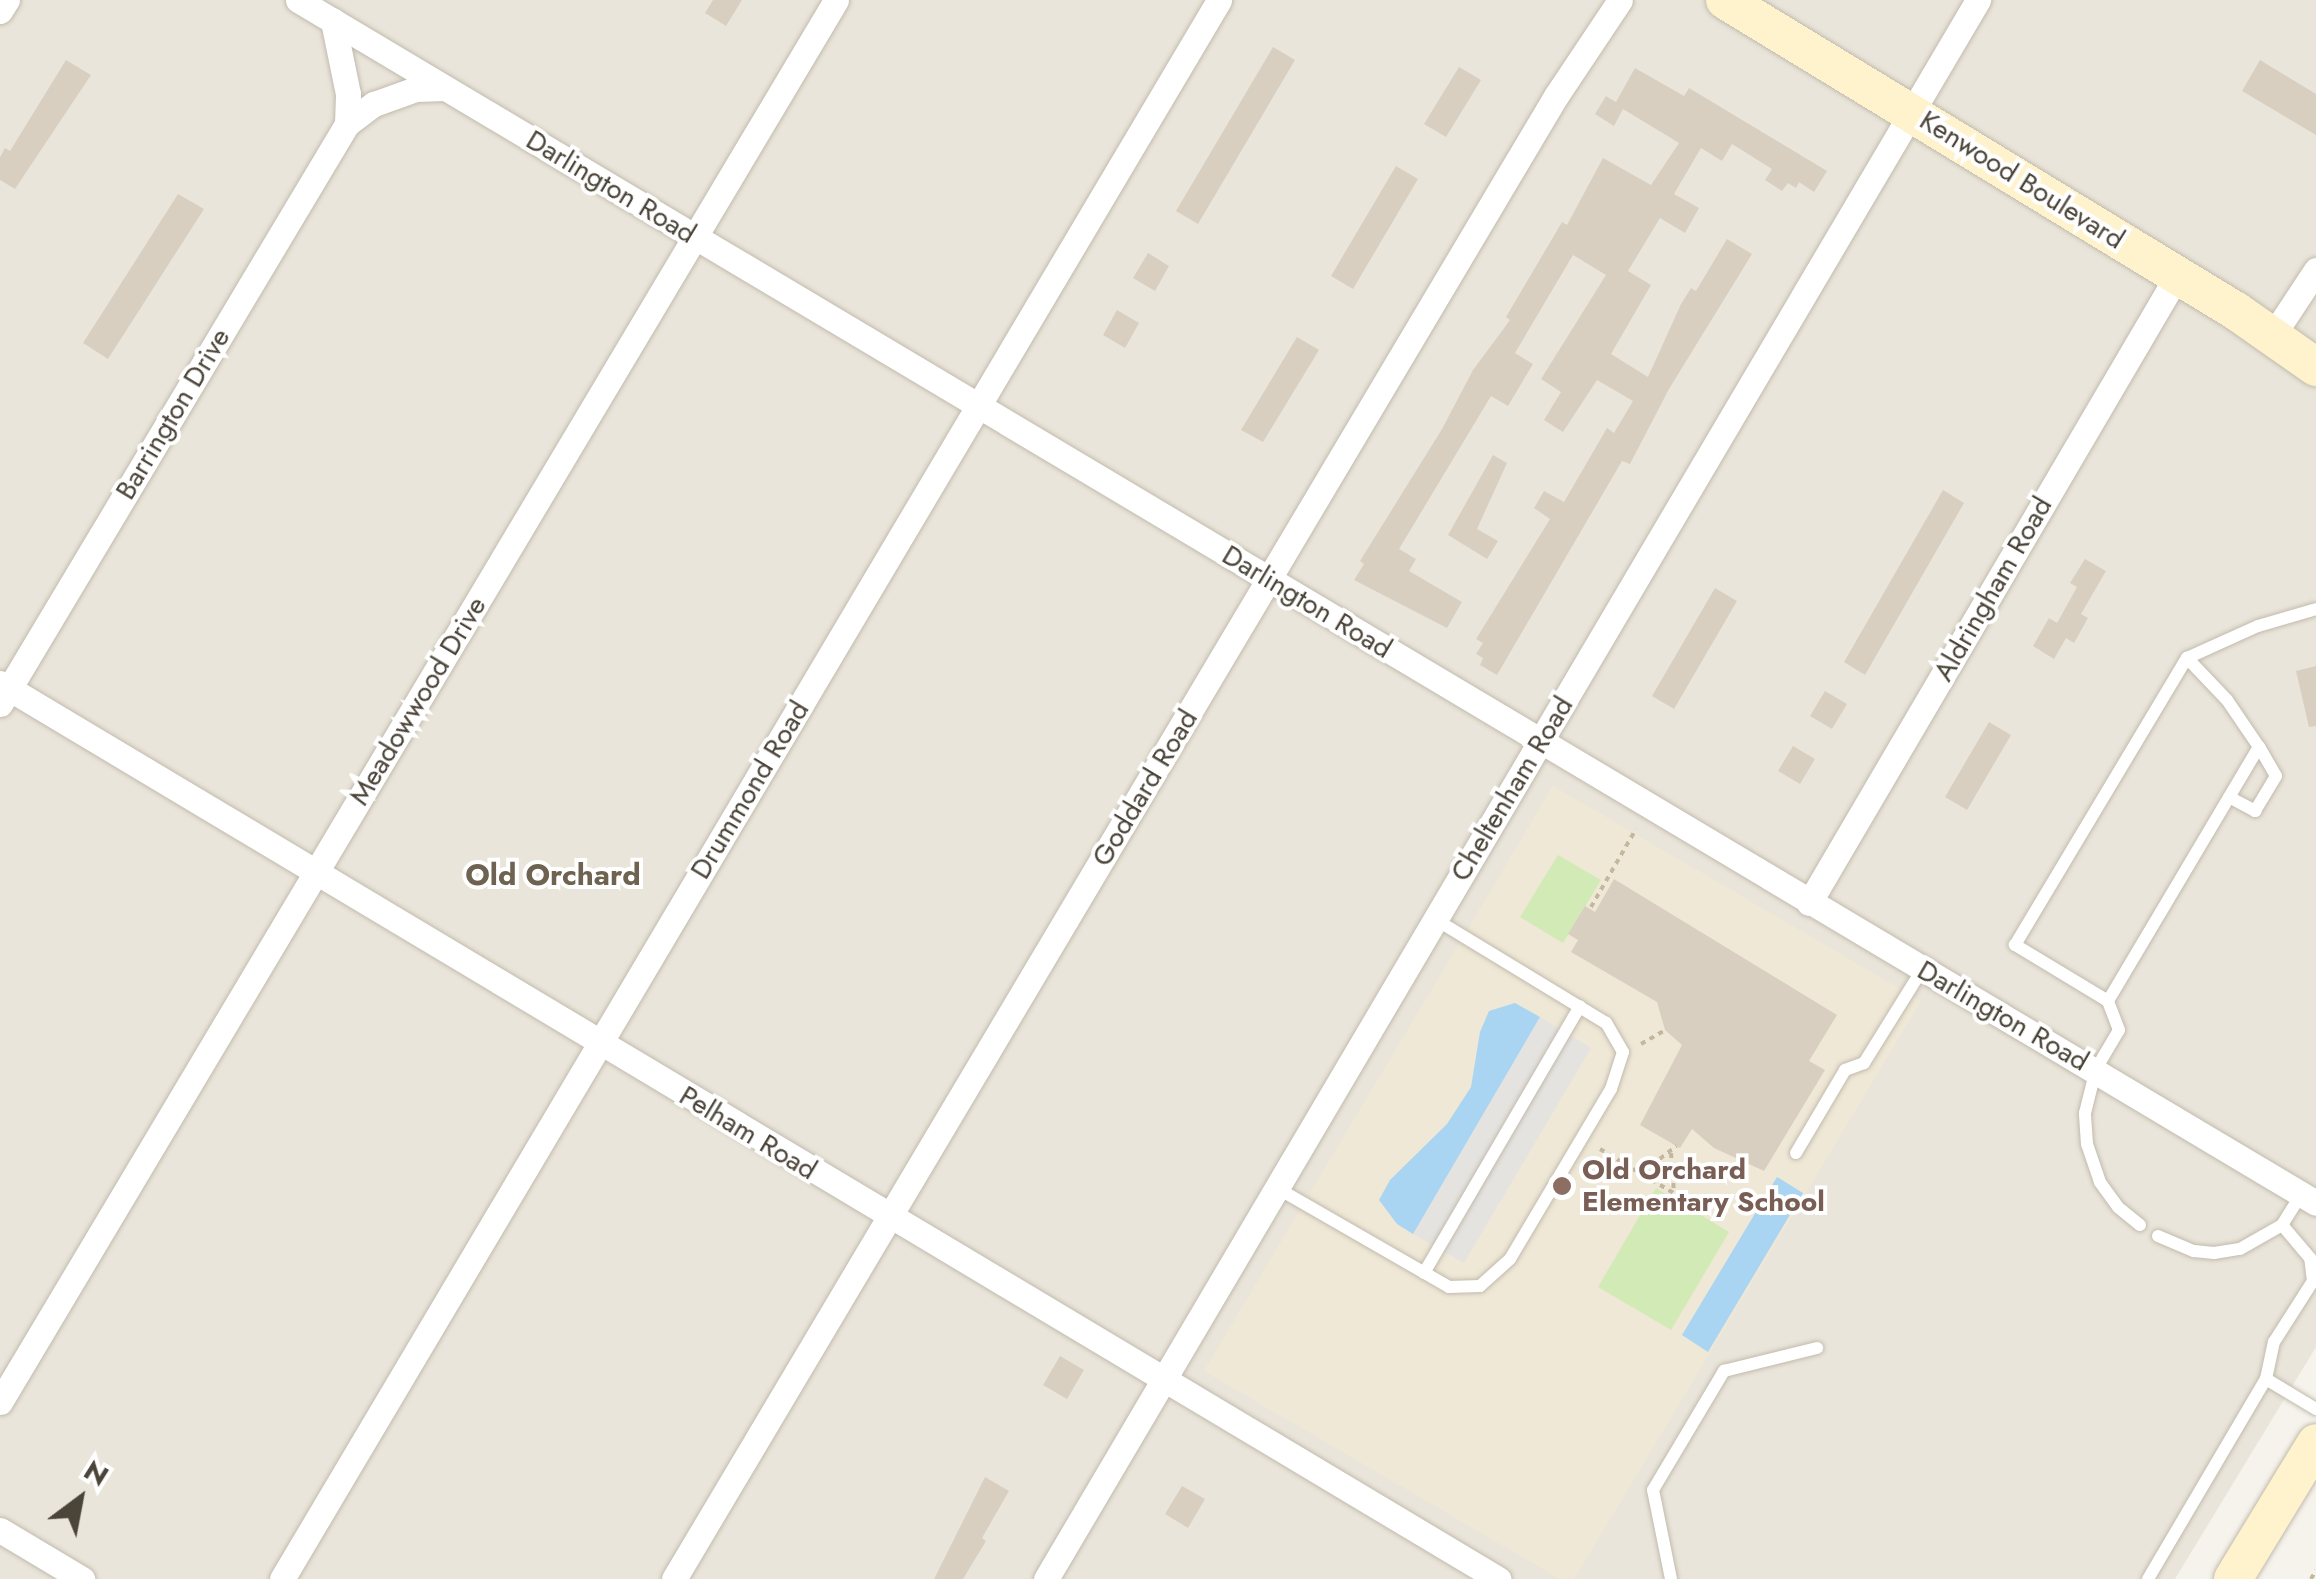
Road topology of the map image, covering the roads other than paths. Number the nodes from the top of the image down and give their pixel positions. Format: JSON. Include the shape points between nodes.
{"nodes":[{"id":1,"x":7,"y":0,"type":"edge"},
{"id":2,"x":298,"y":0,"type":"edge"},
{"id":3,"x":835,"y":0,"type":"edge"},
{"id":4,"x":1219,"y":0,"type":"edge"},
{"id":5,"x":1620,"y":0,"type":"edge"},
{"id":6,"x":1725,"y":0,"type":"edge"},
{"id":7,"x":1978,"y":0,"type":"edge"},
{"id":8,"x":0,"y":11,"type":"edge"},
{"id":9,"x":333,"y":21,"type":"junction"},
{"id":10,"x":444,"y":88,"type":"junction"},
{"id":11,"x":1912,"y":112,"type":"junction"},
{"id":12,"x":347,"y":124,"type":"junction"},
{"id":13,"x":696,"y":238,"type":"junction"},
{"id":14,"x":2316,"y":270,"type":"edge"},
{"id":15,"x":2177,"y":276,"type":"junction"},
{"id":16,"x":2273,"y":335,"type":"junction"},
{"id":17,"x":2316,"y":367,"type":"edge"},
{"id":18,"x":978,"y":407,"type":"junction"},
{"id":19,"x":1268,"y":580,"type":"junction"},
{"id":20,"x":2316,"y":610,"type":"edge"},
{"id":21,"x":2188,"y":658,"type":"junction"},
{"id":22,"x":3,"y":692,"type":"edge"},
{"id":23,"x":1541,"y":742,"type":"junction"},
{"id":24,"x":2258,"y":748,"type":"junction"},
{"id":25,"x":2229,"y":797,"type":"junction"},
{"id":26,"x":316,"y":874,"type":"junction"},
{"id":27,"x":1809,"y":904,"type":"junction"},
{"id":28,"x":1435,"y":919,"type":"junction"},
{"id":29,"x":1922,"y":970,"type":"junction"},
{"id":30,"x":2108,"y":1001,"type":"junction"},
{"id":31,"x":1580,"y":1006,"type":"junction"},
{"id":32,"x":599,"y":1044,"type":"junction"},
{"id":33,"x":2096,"y":1069,"type":"junction"},
{"id":34,"x":1796,"y":1153,"type":"dead end"},
{"id":35,"x":1277,"y":1188,"type":"junction"},
{"id":36,"x":2308,"y":1198,"type":"edge"},
{"id":37,"x":889,"y":1218,"type":"junction"},
{"id":38,"x":2140,"y":1225,"type":"dead end"},
{"id":39,"x":2282,"y":1225,"type":"junction"},
{"id":40,"x":2158,"y":1236,"type":"dead end"},
{"id":41,"x":1424,"y":1273,"type":"junction"},
{"id":42,"x":1817,"y":1348,"type":"dead end"},
{"id":43,"x":2266,"y":1379,"type":"junction"},
{"id":44,"x":1163,"y":1381,"type":"junction"},
{"id":45,"x":0,"y":1402,"type":"edge"},
{"id":46,"x":2316,"y":1409,"type":"edge"},
{"id":47,"x":2316,"y":1443,"type":"edge"},
{"id":48,"x":0,"y":1530,"type":"edge"},
{"id":49,"x":82,"y":1579,"type":"edge"},
{"id":50,"x":282,"y":1579,"type":"edge"},
{"id":51,"x":674,"y":1579,"type":"edge"},
{"id":52,"x":1046,"y":1579,"type":"edge"},
{"id":53,"x":1498,"y":1579,"type":"edge"},
{"id":54,"x":1671,"y":1579,"type":"edge"},
{"id":55,"x":2148,"y":1579,"type":"edge"},
{"id":56,"x":2233,"y":1579,"type":"edge"}],
"edges":[{"from":1,"to":8,"type":"street"},
{"from":2,"to":9,"type":"street","name":"Darlington Road"},
{"from":3,"to":13,"type":"street","name":"Meadowwood Drive"},
{"from":4,"to":18,"type":"street","name":"Drummond Road"},
{"from":5,"to":19,"type":"street","name":"Goddard Road"},
{"from":6,"to":11,"type":"street","name":"Kenwood Boulevard"},
{"from":7,"to":11,"type":"street","name":"Cheltenham Road"},
{"from":9,"to":10,"type":"street","name":"Darlington Road"},
{"from":9,"to":12,"type":"street","via":[[348,94]]},
{"from":10,"to":12,"type":"street","name":"Barrington Drive","via":[[416,89],[374,104]]},
{"from":10,"to":13,"type":"street","name":"Darlington Road"},
{"from":11,"to":15,"type":"street","name":"Kenwood Boulevard"},
{"from":11,"to":23,"type":"street","name":"Cheltenham Road"},
{"from":12,"to":22,"type":"street","name":"Barrington Drive"},
{"from":13,"to":18,"type":"street","name":"Darlington Road"},
{"from":13,"to":26,"type":"street","name":"Meadowwood Drive"},
{"from":14,"to":16,"type":"street"},
{"from":15,"to":16,"type":"street","name":"Kenwood Boulevard"},
{"from":15,"to":27,"type":"street","name":"Aldringham Road"},
{"from":16,"to":17,"type":"street","name":"Kenwood Boulevard"},
{"from":18,"to":19,"type":"street","name":"Darlington Road"},
{"from":18,"to":32,"type":"street","name":"Drummond Road"},
{"from":19,"to":23,"type":"street","name":"Darlington Road"},
{"from":19,"to":37,"type":"street","name":"Goddard Road"},
{"from":20,"to":21,"type":"lane","via":[[2258,626]]},
{"from":21,"to":24,"type":"lane"},
{"from":21,"to":30,"type":"lane","via":[[2015,945]]},
{"from":22,"to":26,"type":"street","name":"Pelham Road"},
{"from":23,"to":27,"type":"street","name":"Darlington Road"},
{"from":23,"to":28,"type":"street","name":"Cheltenham Road"},
{"from":24,"to":25,"type":"lane"},
{"from":24,"to":25,"type":"lane","via":[[2276,776],[2255,812]]},
{"from":25,"to":30,"type":"lane"},
{"from":26,"to":32,"type":"street","name":"Pelham Road"},
{"from":26,"to":45,"type":"street","name":"Meadowwood Drive"},
{"from":27,"to":29,"type":"street","name":"Darlington Road"},
{"from":28,"to":31,"type":"lane"},
{"from":28,"to":35,"type":"street","name":"Cheltenham Road"},
{"from":29,"to":33,"type":"street","name":"Darlington Road"},
{"from":29,"to":34,"type":"lane","via":[[1864,1063],[1845,1070]]},
{"from":30,"to":33,"type":"lane","via":[[2119,1030]]},
{"from":31,"to":41,"type":"lane"},
{"from":31,"to":41,"type":"lane","via":[[1606,1023],[1623,1052],[1611,1089],[1496,1276],[1463,1288]]},
{"from":32,"to":37,"type":"street","name":"Pelham Road"},
{"from":32,"to":50,"type":"street","name":"Drummond Road"},
{"from":33,"to":36,"type":"street","name":"Darlington Road"},
{"from":33,"to":38,"type":"lane","via":[[2085,1113],[2087,1144],[2100,1182]]},
{"from":35,"to":41,"type":"lane"},
{"from":35,"to":44,"type":"street","name":"Cheltenham Road"},
{"from":36,"to":39,"type":"lane"},
{"from":37,"to":44,"type":"street","name":"Pelham Road"},
{"from":37,"to":51,"type":"street","name":"Goddard Road"},
{"from":39,"to":40,"type":"lane","via":[[2240,1248],[2214,1253]]},
{"from":39,"to":43,"type":"lane","via":[[2310,1258],[2313,1281],[2274,1342]]},
{"from":42,"to":54,"type":"lane","via":[[1724,1370],[1653,1490]]},
{"from":43,"to":46,"type":"lane"},
{"from":43,"to":55,"type":"lane"},
{"from":44,"to":52,"type":"street","name":"Cheltenham Road"},
{"from":44,"to":53,"type":"street","name":"Pelham Road"},
{"from":47,"to":56,"type":"street"},
{"from":48,"to":49,"type":"street"}]}
